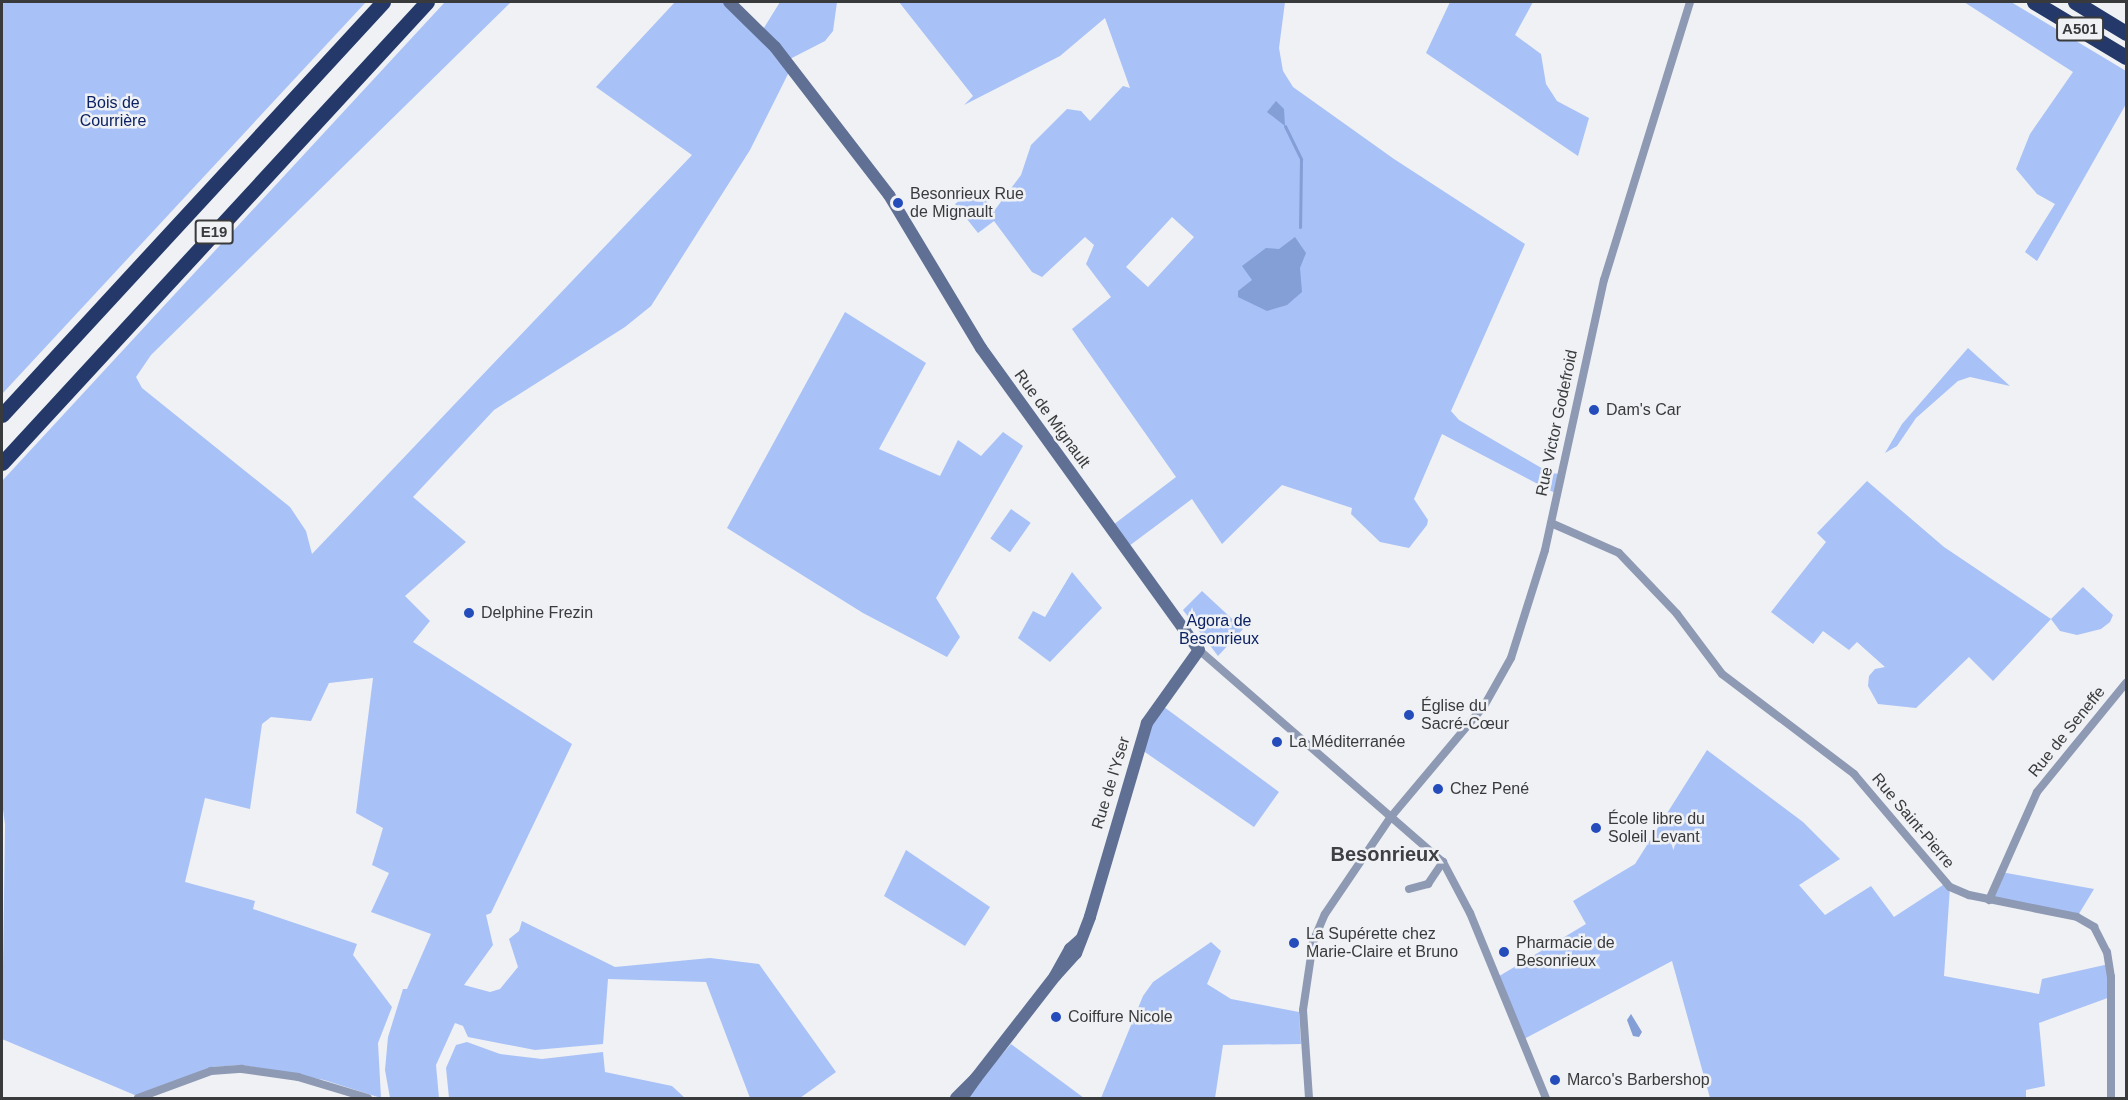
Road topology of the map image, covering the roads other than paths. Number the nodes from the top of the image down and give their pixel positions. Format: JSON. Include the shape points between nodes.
{"nodes":[{"id":1,"x":382,"y":2,"type":"edge"},
{"id":2,"x":427,"y":2,"type":"edge"},
{"id":3,"x":729,"y":2,"type":"edge"},
{"id":4,"x":1690,"y":2,"type":"edge"},
{"id":5,"x":2034,"y":2,"type":"edge"},
{"id":6,"x":2075,"y":2,"type":"edge"},
{"id":7,"x":2127,"y":33,"type":"edge"},
{"id":8,"x":2127,"y":57,"type":"edge"},
{"id":9,"x":2,"y":415,"type":"edge"},
{"id":10,"x":2,"y":463,"type":"edge"},
{"id":11,"x":1551,"y":523,"type":"junction"},
{"id":12,"x":1199,"y":650,"type":"junction"},
{"id":13,"x":2127,"y":683,"type":"edge"},
{"id":14,"x":1390,"y":818,"type":"junction"},
{"id":15,"x":1443,"y":862,"type":"junction"},
{"id":16,"x":1409,"y":889,"type":"dead end"},
{"id":17,"x":1989,"y":900,"type":"junction"},
{"id":18,"x":976,"y":1078,"type":"junction"},
{"id":19,"x":138,"y":1098,"type":"edge"},
{"id":20,"x":368,"y":1098,"type":"edge"},
{"id":21,"x":956,"y":1098,"type":"edge"},
{"id":22,"x":962,"y":1098,"type":"edge"},
{"id":23,"x":1309,"y":1098,"type":"edge"},
{"id":24,"x":1546,"y":1098,"type":"edge"},
{"id":25,"x":2110,"y":1098,"type":"edge"}],
"edges":[{"from":1,"to":9,"type":"highway","number":"E19"},
{"from":2,"to":10,"type":"highway","number":"E19"},
{"from":3,"to":12,"type":"street","name":"Rue de Mignault","via":[[775,47],[889,195],[981,348]]},
{"from":4,"to":11,"type":"street","name":"Rue Victor Godefroid","via":[[1604,280]]},
{"from":5,"to":8,"type":"highway","number":"A501"},
{"from":6,"to":7,"type":"highway","number":"A501"},
{"from":11,"to":14,"type":"street","name":"Rue Victor Godefroid","via":[[1522,628],[1502,678],[1466,729]]},
{"from":11,"to":17,"type":"street","name":"Rue Saint-Pierre","via":[[1619,553],[1664,598],[1722,674],[1739,690],[1854,774],[1950,887]]},
{"from":12,"to":14,"type":"street","name":"Rue de Mignault"},
{"from":12,"to":18,"type":"street","name":"Rue de l'Yser","via":[[1147,723],[1081,939]]},
{"from":13,"to":17,"type":"street","name":"Rue de Seneffe","via":[[2037,792]]},
{"from":14,"to":15,"type":"street","name":"Rue de Mignault"},
{"from":14,"to":23,"type":"street","name":"Rue Victor Godefroid","via":[[1326,914],[1310,951],[1303,1011]]},
{"from":15,"to":16,"type":"street","via":[[1428,884]]},
{"from":15,"to":24,"type":"street","via":[[1470,914]]},
{"from":17,"to":25,"type":"street","name":"Rue Saint-Pierre","via":[[2077,917],[2099,932],[2113,996]]},
{"from":18,"to":21,"type":"street","name":"Rue de l'Yser"},
{"from":18,"to":22,"type":"street","name":"Rue de l'Yser"},
{"from":19,"to":20,"type":"street","via":[[211,1071],[242,1069],[298,1077]]}]}
